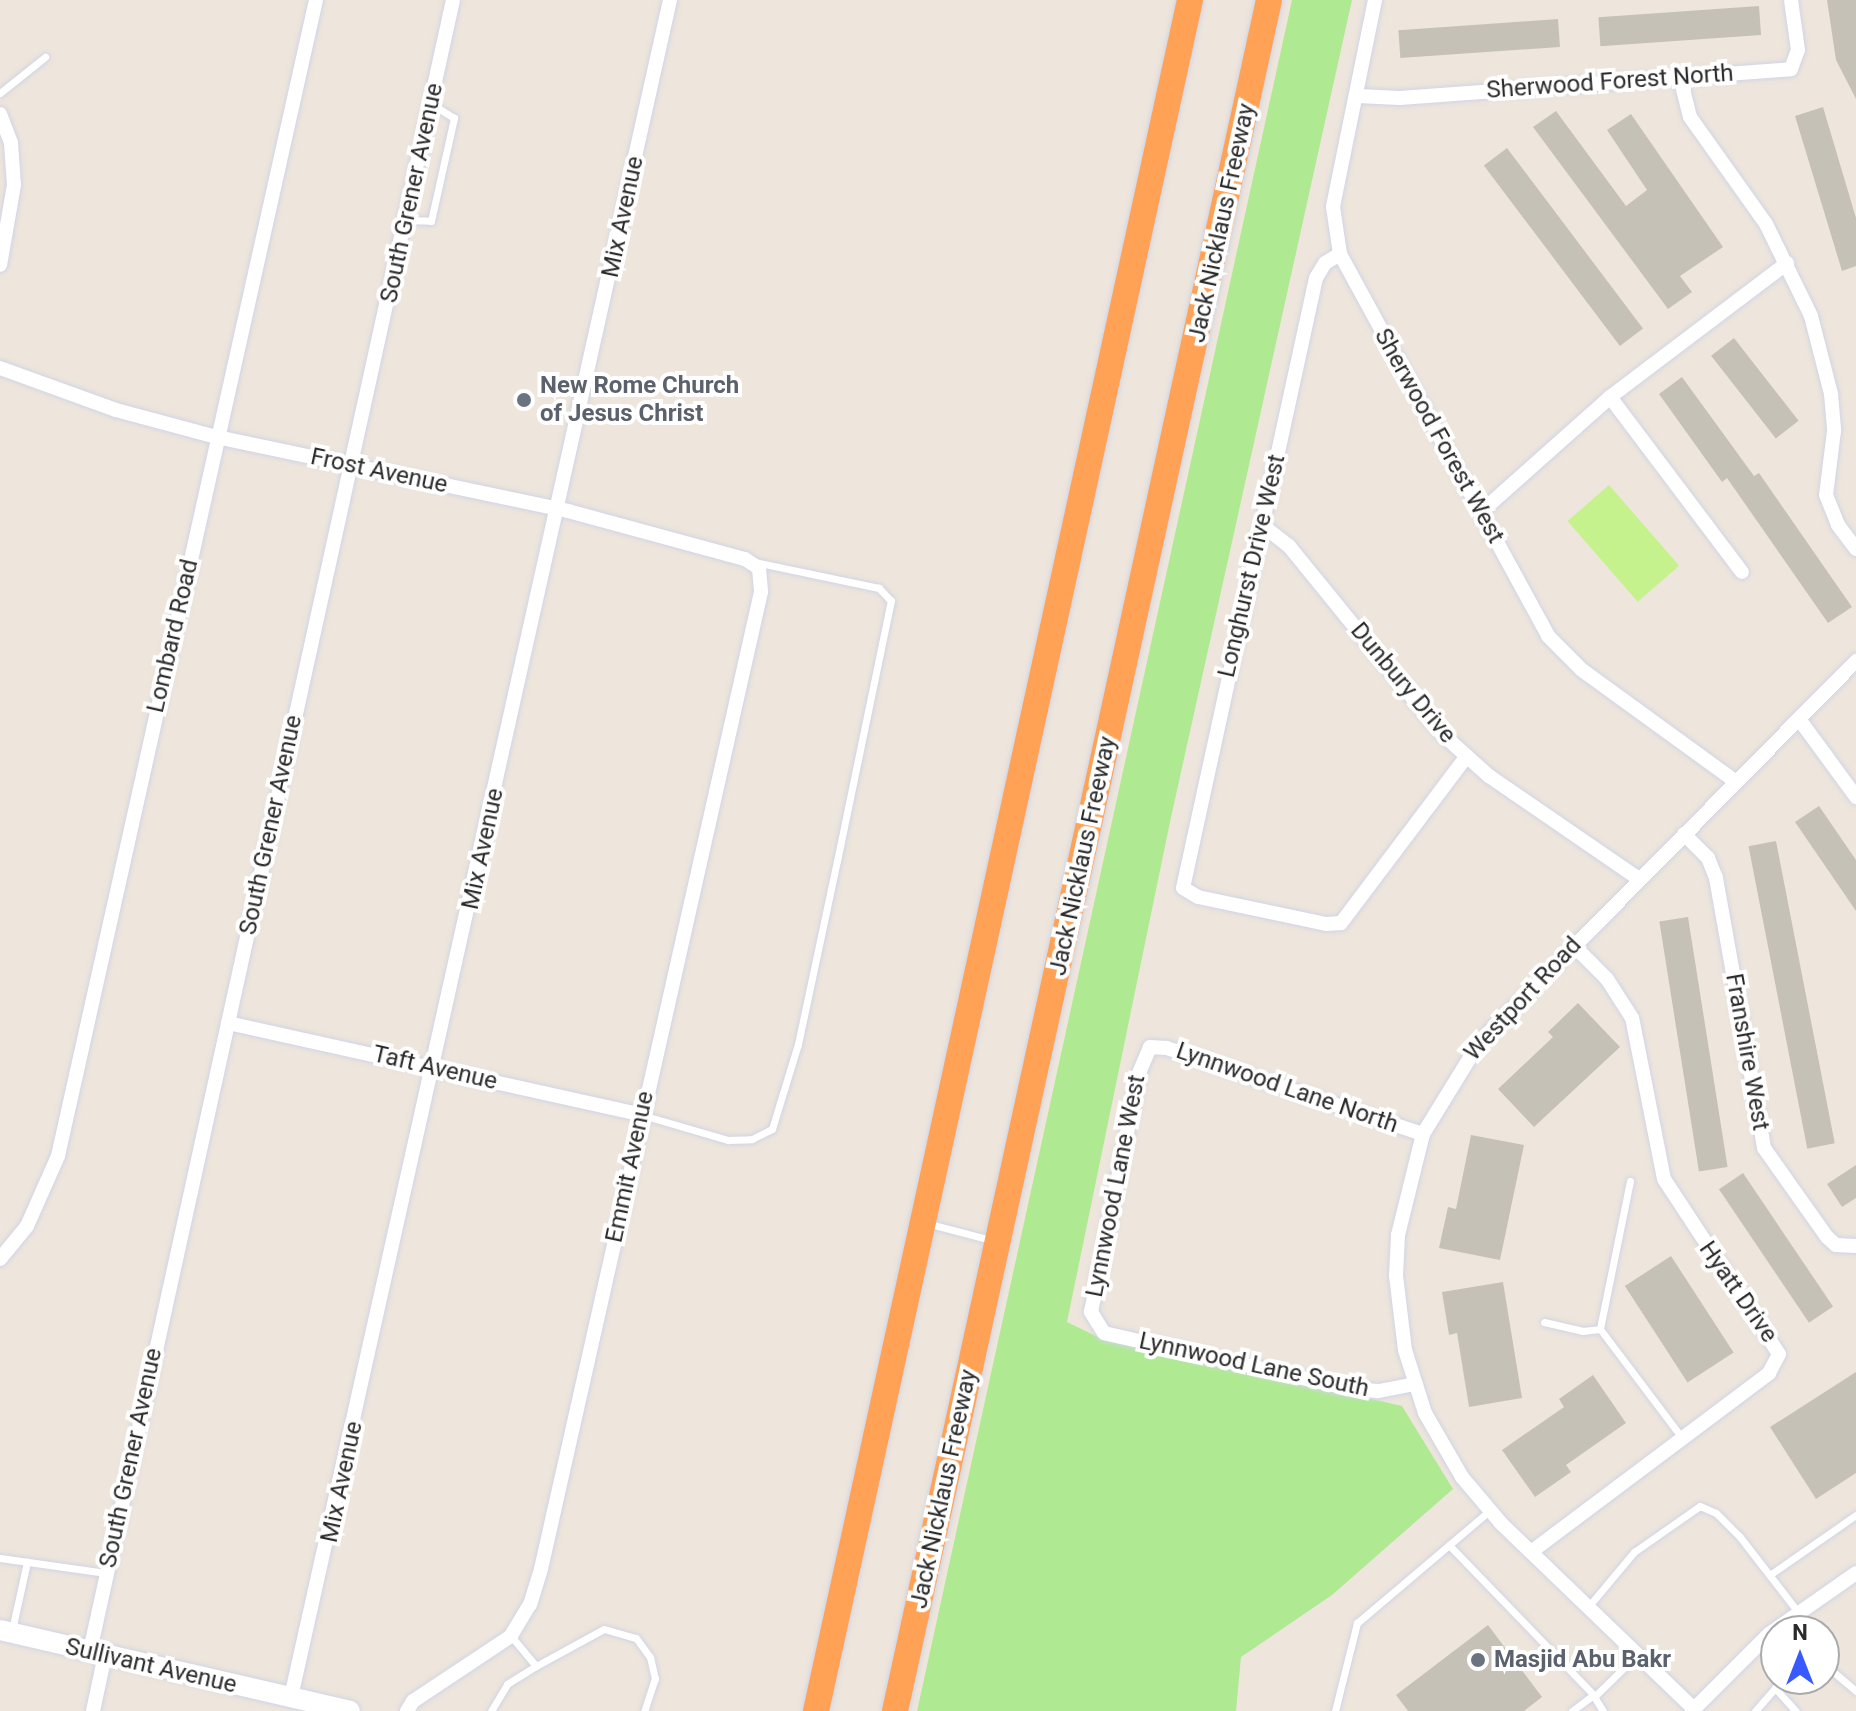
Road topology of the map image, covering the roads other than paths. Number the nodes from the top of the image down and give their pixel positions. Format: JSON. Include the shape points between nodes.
{"nodes":[{"id":1,"x":316,"y":0,"type":"edge"},
{"id":2,"x":453,"y":0,"type":"edge"},
{"id":3,"x":670,"y":0,"type":"edge"},
{"id":4,"x":1190,"y":0,"type":"edge"},
{"id":5,"x":1269,"y":0,"type":"edge"},
{"id":6,"x":1375,"y":0,"type":"edge"},
{"id":7,"x":1791,"y":0,"type":"edge"},
{"id":8,"x":45,"y":57,"type":"dead end"},
{"id":9,"x":1680,"y":77,"type":"junction"},
{"id":10,"x":0,"y":93,"type":"edge"},
{"id":11,"x":1358,"y":96,"type":"junction"},
{"id":12,"x":430,"y":103,"type":"junction"},
{"id":13,"x":0,"y":114,"type":"edge"},
{"id":14,"x":407,"y":220,"type":"junction"},
{"id":15,"x":1340,"y":254,"type":"junction"},
{"id":16,"x":1787,"y":263,"type":"junction"},
{"id":17,"x":0,"y":265,"type":"edge"},
{"id":18,"x":0,"y":368,"type":"edge"},
{"id":19,"x":1610,"y":397,"type":"junction"},
{"id":20,"x":217,"y":437,"type":"junction"},
{"id":21,"x":352,"y":465,"type":"junction"},
{"id":22,"x":559,"y":509,"type":"junction"},
{"id":23,"x":1481,"y":512,"type":"junction"},
{"id":24,"x":1262,"y":525,"type":"junction"},
{"id":25,"x":1856,"y":549,"type":"edge"},
{"id":26,"x":756,"y":565,"type":"junction"},
{"id":27,"x":1742,"y":572,"type":"dead end"},
{"id":28,"x":1856,"y":661,"type":"edge"},
{"id":29,"x":1799,"y":719,"type":"junction"},
{"id":30,"x":1467,"y":756,"type":"junction"},
{"id":31,"x":1736,"y":782,"type":"junction"},
{"id":32,"x":1856,"y":797,"type":"edge"},
{"id":33,"x":1684,"y":834,"type":"junction"},
{"id":34,"x":1639,"y":879,"type":"junction"},
{"id":35,"x":1573,"y":945,"type":"junction"},
{"id":36,"x":228,"y":1023,"type":"junction"},
{"id":37,"x":1150,"y":1047,"type":"joint"},
{"id":38,"x":433,"y":1066,"type":"junction"},
{"id":39,"x":642,"y":1115,"type":"junction"},
{"id":40,"x":1423,"y":1134,"type":"junction"},
{"id":41,"x":1630,"y":1181,"type":"dead end"},
{"id":42,"x":924,"y":1223,"type":"junction"},
{"id":43,"x":998,"y":1241,"type":"junction"},
{"id":44,"x":1852,"y":1247,"type":"edge"},
{"id":45,"x":0,"y":1259,"type":"edge"},
{"id":46,"x":1544,"y":1322,"type":"dead end"},
{"id":47,"x":1096,"y":1327,"type":"joint"},
{"id":48,"x":1600,"y":1329,"type":"junction"},
{"id":49,"x":1415,"y":1384,"type":"junction"},
{"id":50,"x":1682,"y":1438,"type":"junction"},
{"id":51,"x":1489,"y":1511,"type":"junction"},
{"id":52,"x":1856,"y":1515,"type":"edge"},
{"id":53,"x":1449,"y":1545,"type":"junction"},
{"id":54,"x":1531,"y":1552,"type":"junction"},
{"id":55,"x":0,"y":1558,"type":"edge"},
{"id":56,"x":27,"y":1562,"type":"junction"},
{"id":57,"x":106,"y":1573,"type":"junction"},
{"id":58,"x":1856,"y":1573,"type":"edge"},
{"id":59,"x":1771,"y":1574,"type":"junction"},
{"id":60,"x":1588,"y":1607,"type":"junction"},
{"id":61,"x":1798,"y":1612,"type":"junction"},
{"id":62,"x":1795,"y":1615,"type":"edge"},
{"id":63,"x":6,"y":1632,"type":"edge"},
{"id":64,"x":511,"y":1636,"type":"junction"},
{"id":65,"x":1760,"y":1649,"type":"edge"},
{"id":66,"x":97,"y":1653,"type":"junction"},
{"id":67,"x":1637,"y":1655,"type":"junction"},
{"id":68,"x":536,"y":1666,"type":"junction"},
{"id":69,"x":1840,"y":1678,"type":"edge"},
{"id":70,"x":1856,"y":1691,"type":"edge"},
{"id":71,"x":1593,"y":1695,"type":"junction"},
{"id":72,"x":1769,"y":1695,"type":"edge"},
{"id":73,"x":1781,"y":1695,"type":"edge"},
{"id":74,"x":291,"y":1697,"type":"junction"},
{"id":75,"x":1693,"y":1710,"type":"edge"},
{"id":76,"x":93,"y":1711,"type":"edge"},
{"id":77,"x":350,"y":1711,"type":"edge"},
{"id":78,"x":407,"y":1711,"type":"edge"},
{"id":79,"x":491,"y":1711,"type":"edge"},
{"id":80,"x":644,"y":1711,"type":"edge"},
{"id":81,"x":816,"y":1711,"type":"edge"},
{"id":82,"x":895,"y":1711,"type":"edge"},
{"id":83,"x":1335,"y":1711,"type":"edge"},
{"id":84,"x":1572,"y":1711,"type":"edge"},
{"id":85,"x":1603,"y":1711,"type":"edge"},
{"id":86,"x":1755,"y":1711,"type":"edge"},
{"id":87,"x":1796,"y":1711,"type":"edge"}],
"edges":[{"from":1,"to":20,"type":"street","name":"Lombard Road"},
{"from":2,"to":12,"type":"street","name":"South Grener Avenue"},
{"from":3,"to":22,"type":"street","name":"Mix Avenue"},
{"from":4,"to":42,"type":"highway"},
{"from":5,"to":43,"type":"highway","name":"Jack Nicklaus Freeway"},
{"from":6,"to":11,"type":"street","name":"Sherwood Forest West"},
{"from":7,"to":9,"type":"street","name":"Sherwood Forest North","via":[[1798,50],[1791,69]]},
{"from":8,"to":10,"type":"lane"},
{"from":9,"to":11,"type":"street","name":"Sherwood Forest North","via":[[1400,98]]},
{"from":9,"to":16,"type":"street","via":[[1690,117],[1766,224]]},
{"from":11,"to":15,"type":"street","name":"Sherwood Forest West","via":[[1333,207]]},
{"from":12,"to":14,"type":"street","name":"South Grener Avenue"},
{"from":12,"to":14,"type":"lane","via":[[454,118],[431,221]]},
{"from":13,"to":17,"type":"street","via":[[11,143],[14,185]]},
{"from":14,"to":21,"type":"street","name":"South Grener Avenue"},
{"from":15,"to":23,"type":"street","name":"Sherwood Forest West"},
{"from":15,"to":24,"type":"street","name":"Longhurst Drive West","via":[[1325,263],[1316,278]]},
{"from":16,"to":19,"type":"street"},
{"from":16,"to":25,"type":"street","via":[[1811,316],[1831,394],[1834,431],[1826,495],[1838,525]]},
{"from":18,"to":20,"type":"street","name":"Frost Avenue","via":[[103,406]]},
{"from":19,"to":23,"type":"street"},
{"from":19,"to":27,"type":"street"},
{"from":20,"to":21,"type":"street","name":"Frost Avenue"},
{"from":20,"to":45,"type":"street","name":"Lombard Road","via":[[58,1156],[27,1226]]},
{"from":21,"to":22,"type":"street","name":"Frost Avenue"},
{"from":21,"to":36,"type":"street","name":"South Grener Avenue"},
{"from":22,"to":26,"type":"street","name":"Frost Avenue"},
{"from":22,"to":38,"type":"street","name":"Mix Avenue"},
{"from":23,"to":31,"type":"street","name":"Sherwood Forest West","via":[[1548,636],[1582,670]]},
{"from":24,"to":30,"type":"street","name":"Dunbury Drive","via":[[1289,546],[1441,733]]},
{"from":24,"to":30,"type":"street","name":"Longhurst Drive West","via":[[1183,888],[1198,897],[1341,923]]},
{"from":26,"to":39,"type":"street","name":"Emmit Avenue","via":[[761,592]]},
{"from":26,"to":39,"type":"lane","via":[[879,588],[891,601],[887,621],[798,1044],[772,1129],[752,1139],[728,1140]]},
{"from":28,"to":29,"type":"street","name":"Westport Road"},
{"from":29,"to":31,"type":"street","name":"Westport Road"},
{"from":29,"to":32,"type":"street"},
{"from":30,"to":34,"type":"street","name":"Dunbury Drive"},
{"from":31,"to":33,"type":"street","name":"Westport Road"},
{"from":33,"to":34,"type":"street","name":"Westport Road"},
{"from":33,"to":44,"type":"street","name":"Franshire West","via":[[1708,858],[1716,878],[1764,1148],[1827,1237]]},
{"from":34,"to":35,"type":"street","name":"Westport Road"},
{"from":35,"to":40,"type":"street","name":"Westport Road","via":[[1479,1043]]},
{"from":35,"to":50,"type":"street","name":"Hyatt Drive","via":[[1607,979],[1632,1018],[1664,1179],[1779,1354],[1769,1373]]},
{"from":36,"to":38,"type":"street","name":"Taft Avenue"},
{"from":36,"to":57,"type":"street","name":"South Grener Avenue"},
{"from":37,"to":40,"type":"street","name":"Lynnwood Lane North","via":[[1167,1048]]},
{"from":37,"to":47,"type":"street","name":"Lynnwood Lane West","via":[[1139,1073],[1091,1312]]},
{"from":38,"to":39,"type":"street","name":"Taft Avenue"},
{"from":38,"to":74,"type":"street","name":"Mix Avenue"},
{"from":39,"to":64,"type":"street","name":"Emmit Avenue","via":[[541,1569],[530,1604]]},
{"from":40,"to":49,"type":"street","name":"Westport Road","via":[[1404,1192],[1396,1276]]},
{"from":41,"to":48,"type":"lane"},
{"from":42,"to":43,"type":"lane"},
{"from":42,"to":81,"type":"highway"},
{"from":43,"to":82,"type":"highway","name":"Jack Nicklaus Freeway"},
{"from":46,"to":48,"type":"lane","via":[[1582,1331]]},
{"from":47,"to":49,"type":"street","name":"Lynnwood Lane South","via":[[1346,1388],[1378,1391]]},
{"from":48,"to":50,"type":"lane"},
{"from":49,"to":51,"type":"street","name":"Westport Road","via":[[1440,1442]]},
{"from":50,"to":54,"type":"street","name":"Hyatt Drive"},
{"from":51,"to":53,"type":"lane"},
{"from":51,"to":54,"type":"street","name":"Westport Road"},
{"from":52,"to":59,"type":"lane"},
{"from":53,"to":71,"type":"lane"},
{"from":53,"to":83,"type":"lane","via":[[1357,1623]]},
{"from":54,"to":60,"type":"street","name":"Westport Road"},
{"from":55,"to":56,"type":"lane"},
{"from":56,"to":57,"type":"lane"},
{"from":56,"to":63,"type":"lane"},
{"from":57,"to":66,"type":"street","name":"South Grener Avenue"},
{"from":58,"to":61,"type":"street"},
{"from":59,"to":60,"type":"lane","via":[[1716,1513],[1700,1506],[1634,1552]]},
{"from":59,"to":61,"type":"lane"},
{"from":60,"to":67,"type":"street","name":"Westport Road"},
{"from":61,"to":62,"type":"street"},
{"from":63,"to":66,"type":"street","name":"Sullivant Avenue"},
{"from":64,"to":68,"type":"lane"},
{"from":64,"to":78,"type":"street","name":"Emmit Avenue","via":[[413,1701]]},
{"from":65,"to":75,"type":"street"},
{"from":66,"to":74,"type":"street","name":"Sullivant Avenue"},
{"from":66,"to":76,"type":"street","name":"South Grener Avenue"},
{"from":67,"to":71,"type":"lane"},
{"from":67,"to":75,"type":"street","name":"Westport Road"},
{"from":68,"to":79,"type":"lane","via":[[507,1684]]},
{"from":68,"to":80,"type":"lane","via":[[604,1629],[636,1638],[650,1657],[655,1678]]},
{"from":69,"to":70,"type":"lane"},
{"from":71,"to":84,"type":"lane"},
{"from":71,"to":85,"type":"lane"},
{"from":72,"to":86,"type":"lane"},
{"from":73,"to":87,"type":"lane"},
{"from":74,"to":77,"type":"street","name":"Sullivant Avenue"}]}
